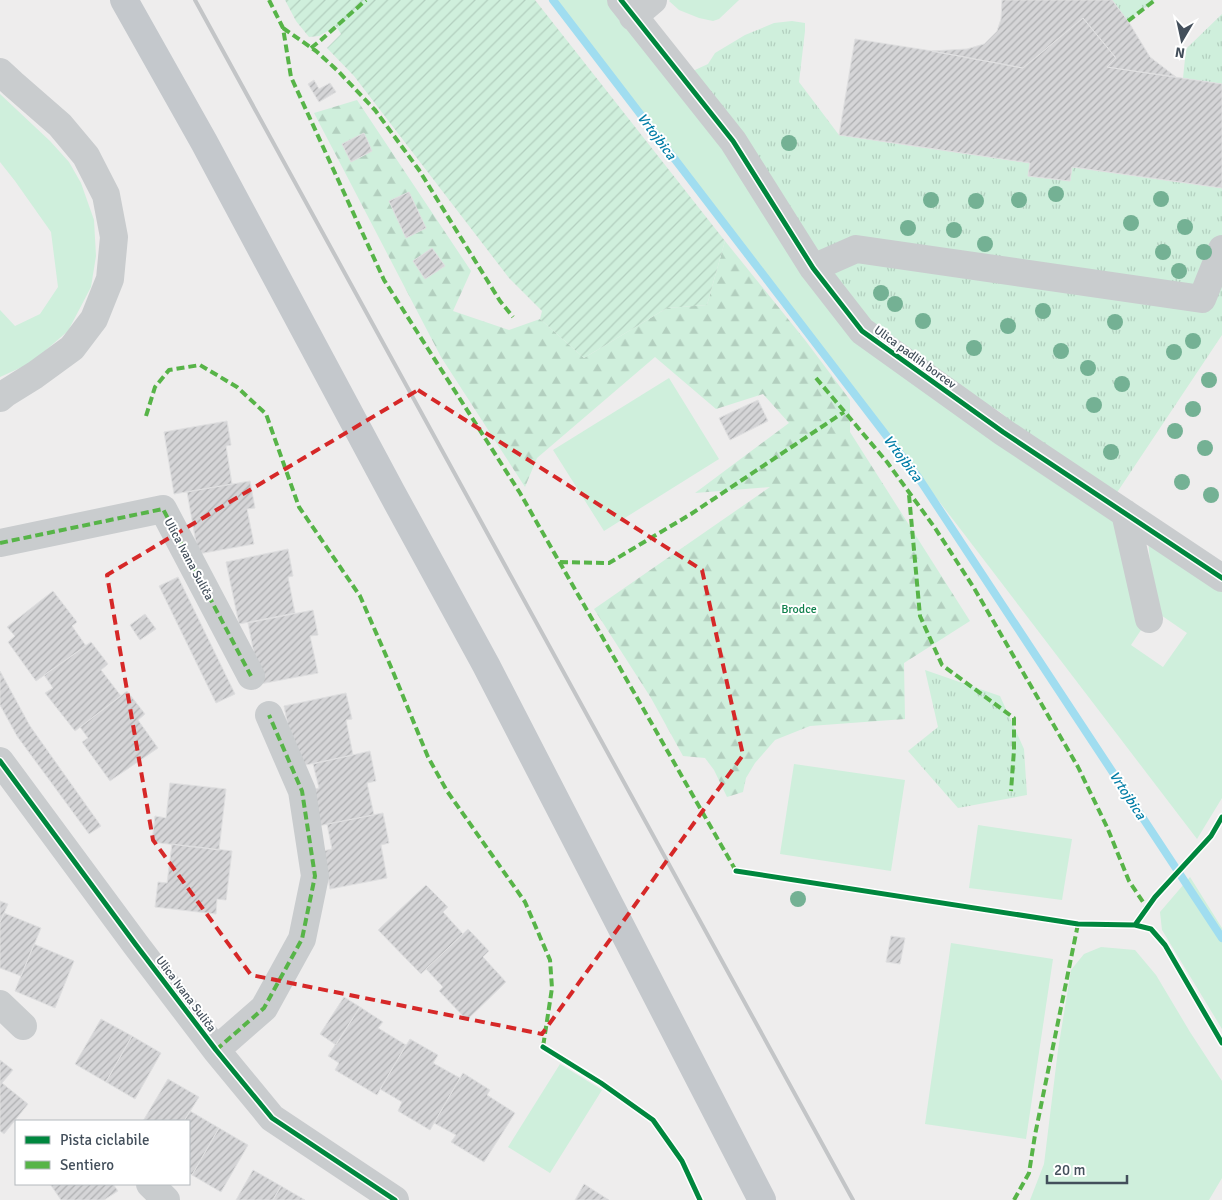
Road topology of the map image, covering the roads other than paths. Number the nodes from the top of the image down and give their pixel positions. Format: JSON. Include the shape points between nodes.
{"nodes":[{"id":1,"x":124,"y":0,"type":"edge"},
{"id":2,"x":632,"y":4,"type":"edge"},
{"id":3,"x":0,"y":72,"type":"edge"},
{"id":4,"x":1222,"y":249,"type":"edge"},
{"id":5,"x":813,"y":268,"type":"junction"},
{"id":6,"x":0,"y":398,"type":"edge"},
{"id":7,"x":1125,"y":513,"type":"junction"},
{"id":8,"x":0,"y":544,"type":"edge"},
{"id":9,"x":1222,"y":578,"type":"edge"},
{"id":10,"x":1149,"y":619,"type":"dead end"},
{"id":11,"x":251,"y":676,"type":"dead end"},
{"id":12,"x":269,"y":714,"type":"dead end"},
{"id":13,"x":0,"y":761,"type":"edge"},
{"id":14,"x":0,"y":1004,"type":"edge"},
{"id":15,"x":23,"y":1026,"type":"dead end"},
{"id":16,"x":216,"y":1050,"type":"junction"},
{"id":17,"x":151,"y":1185,"type":"edge"},
{"id":18,"x":166,"y":1200,"type":"edge"},
{"id":19,"x":395,"y":1200,"type":"edge"},
{"id":20,"x":762,"y":1200,"type":"edge"}],
"edges":[{"from":1,"to":20,"type":"main road","via":[[486,665]]},
{"from":2,"to":5,"type":"street","name":"Ulica padlih borcev","via":[[733,142]]},
{"from":3,"to":6,"type":"street","via":[[60,125],[86,156],[106,195],[114,237],[110,279],[94,319],[72,348]]},
{"from":4,"to":5,"type":"street","via":[[1202,299],[856,249]]},
{"from":5,"to":7,"type":"street","name":"Ulica padlih borcev","via":[[862,331],[1003,432]]},
{"from":7,"to":9,"type":"street","name":"Ulica padlih borcev"},
{"from":7,"to":10,"type":"street"},
{"from":8,"to":11,"type":"street","name":"Ulica Ivana Suliča","via":[[163,509]]},
{"from":12,"to":16,"type":"street","name":"Ulica Ivana Suliča","via":[[302,791],[315,876],[302,939],[264,1008]]},
{"from":13,"to":16,"type":"street","name":"Ulica Ivana Suliča"},
{"from":14,"to":15,"type":"street"},
{"from":16,"to":19,"type":"street","name":"Ulica Ivana Suliča","via":[[272,1118]]},
{"from":17,"to":18,"type":"street"}]}
